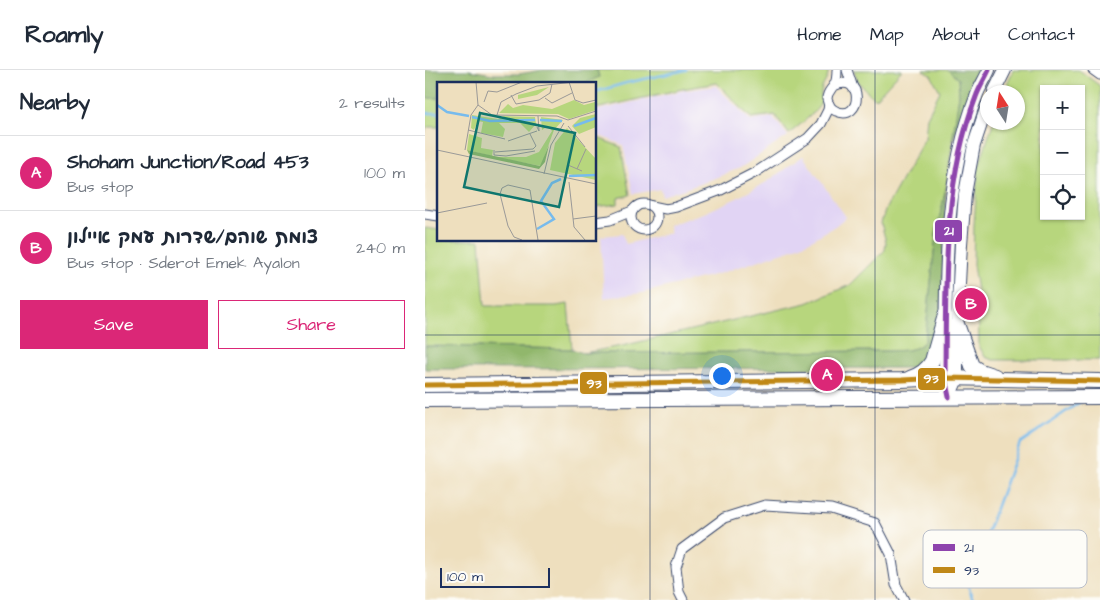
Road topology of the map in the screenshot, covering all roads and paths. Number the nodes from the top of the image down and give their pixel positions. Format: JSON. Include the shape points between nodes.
{"nodes":[{"id":1,"x":837,"y":70,"type":"edge"},
{"id":2,"x":847,"y":70,"type":"edge"},
{"id":3,"x":989,"y":70,"type":"edge"},
{"id":4,"x":1005,"y":70,"type":"edge"},
{"id":5,"x":1093,"y":70,"type":"edge"},
{"id":6,"x":1100,"y":75,"type":"edge"},
{"id":7,"x":997,"y":85,"type":"edge"},
{"id":8,"x":834,"y":86,"type":"junction"},
{"id":9,"x":853,"y":88,"type":"junction"},
{"id":10,"x":829,"y":104,"type":"junction"},
{"id":11,"x":844,"y":113,"type":"junction"},
{"id":12,"x":980,"y":127,"type":"edge"},
{"id":13,"x":814,"y":131,"type":"junction"},
{"id":14,"x":652,"y":206,"type":"junction"},
{"id":15,"x":676,"y":207,"type":"junction"},
{"id":16,"x":632,"y":211,"type":"junction"},
{"id":17,"x":605,"y":220,"type":"junction"},
{"id":18,"x":596,"y":222,"type":"edge"},
{"id":19,"x":656,"y":222,"type":"junction"},
{"id":20,"x":634,"y":226,"type":"junction"},
{"id":21,"x":945,"y":315,"type":"junction"},
{"id":22,"x":957,"y":324,"type":"junction"},
{"id":23,"x":951,"y":378,"type":"junction"},
{"id":24,"x":901,"y":380,"type":"junction"},
{"id":25,"x":1007,"y":380,"type":"junction"},
{"id":26,"x":1100,"y":381,"type":"edge"},
{"id":27,"x":425,"y":385,"type":"edge"},
{"id":28,"x":949,"y":397,"type":"junction"},
{"id":29,"x":1099,"y":397,"type":"edge"},
{"id":30,"x":425,"y":400,"type":"edge"},
{"id":31,"x":683,"y":600,"type":"edge"},
{"id":32,"x":904,"y":600,"type":"edge"}],
"edges":[{"from":1,"to":8,"type":"street"},
{"from":2,"to":9,"type":"street"},
{"from":3,"to":21,"type":"main road","via":[[969,117],[954,184],[947,232]]},
{"from":4,"to":7,"type":"main road"},
{"from":5,"to":6,"type":"street"},
{"from":8,"to":9,"type":"street","via":[[844,83]]},
{"from":8,"to":10,"type":"street","via":[[828,94]]},
{"from":9,"to":11,"type":"street","via":[[857,102]]},
{"from":10,"to":11,"type":"street","via":[[834,110]]},
{"from":10,"to":13,"type":"street"},
{"from":11,"to":13,"type":"street"},
{"from":12,"to":22,"type":"main road","via":[[965,194]]},
{"from":13,"to":15,"type":"street","via":[[793,149],[756,172]]},
{"from":14,"to":15,"type":"street"},
{"from":14,"to":16,"type":"street","via":[[640,204]]},
{"from":14,"to":19,"type":"street"},
{"from":15,"to":19,"type":"street"},
{"from":16,"to":17,"type":"street"},
{"from":16,"to":20,"type":"street","via":[[630,218]]},
{"from":17,"to":18,"type":"street"},
{"from":17,"to":20,"type":"street"},
{"from":19,"to":20,"type":"street","via":[[645,230]]},
{"from":21,"to":23,"type":"main road"},
{"from":21,"to":24,"type":"main road","via":[[929,367]]},
{"from":22,"to":23,"type":"main road"},
{"from":22,"to":25,"type":"main road","via":[[973,366]]},
{"from":23,"to":24,"type":"main road"},
{"from":23,"to":25,"type":"main road"},
{"from":23,"to":28,"type":"main road"},
{"from":24,"to":27,"type":"main road"},
{"from":25,"to":26,"type":"main road"},
{"from":28,"to":29,"type":"main road"},
{"from":28,"to":30,"type":"main road"},
{"from":31,"to":32,"type":"street","via":[[676,567],[682,549],[724,518],[765,505],[831,509],[875,523],[891,554],[896,584]]}]}
